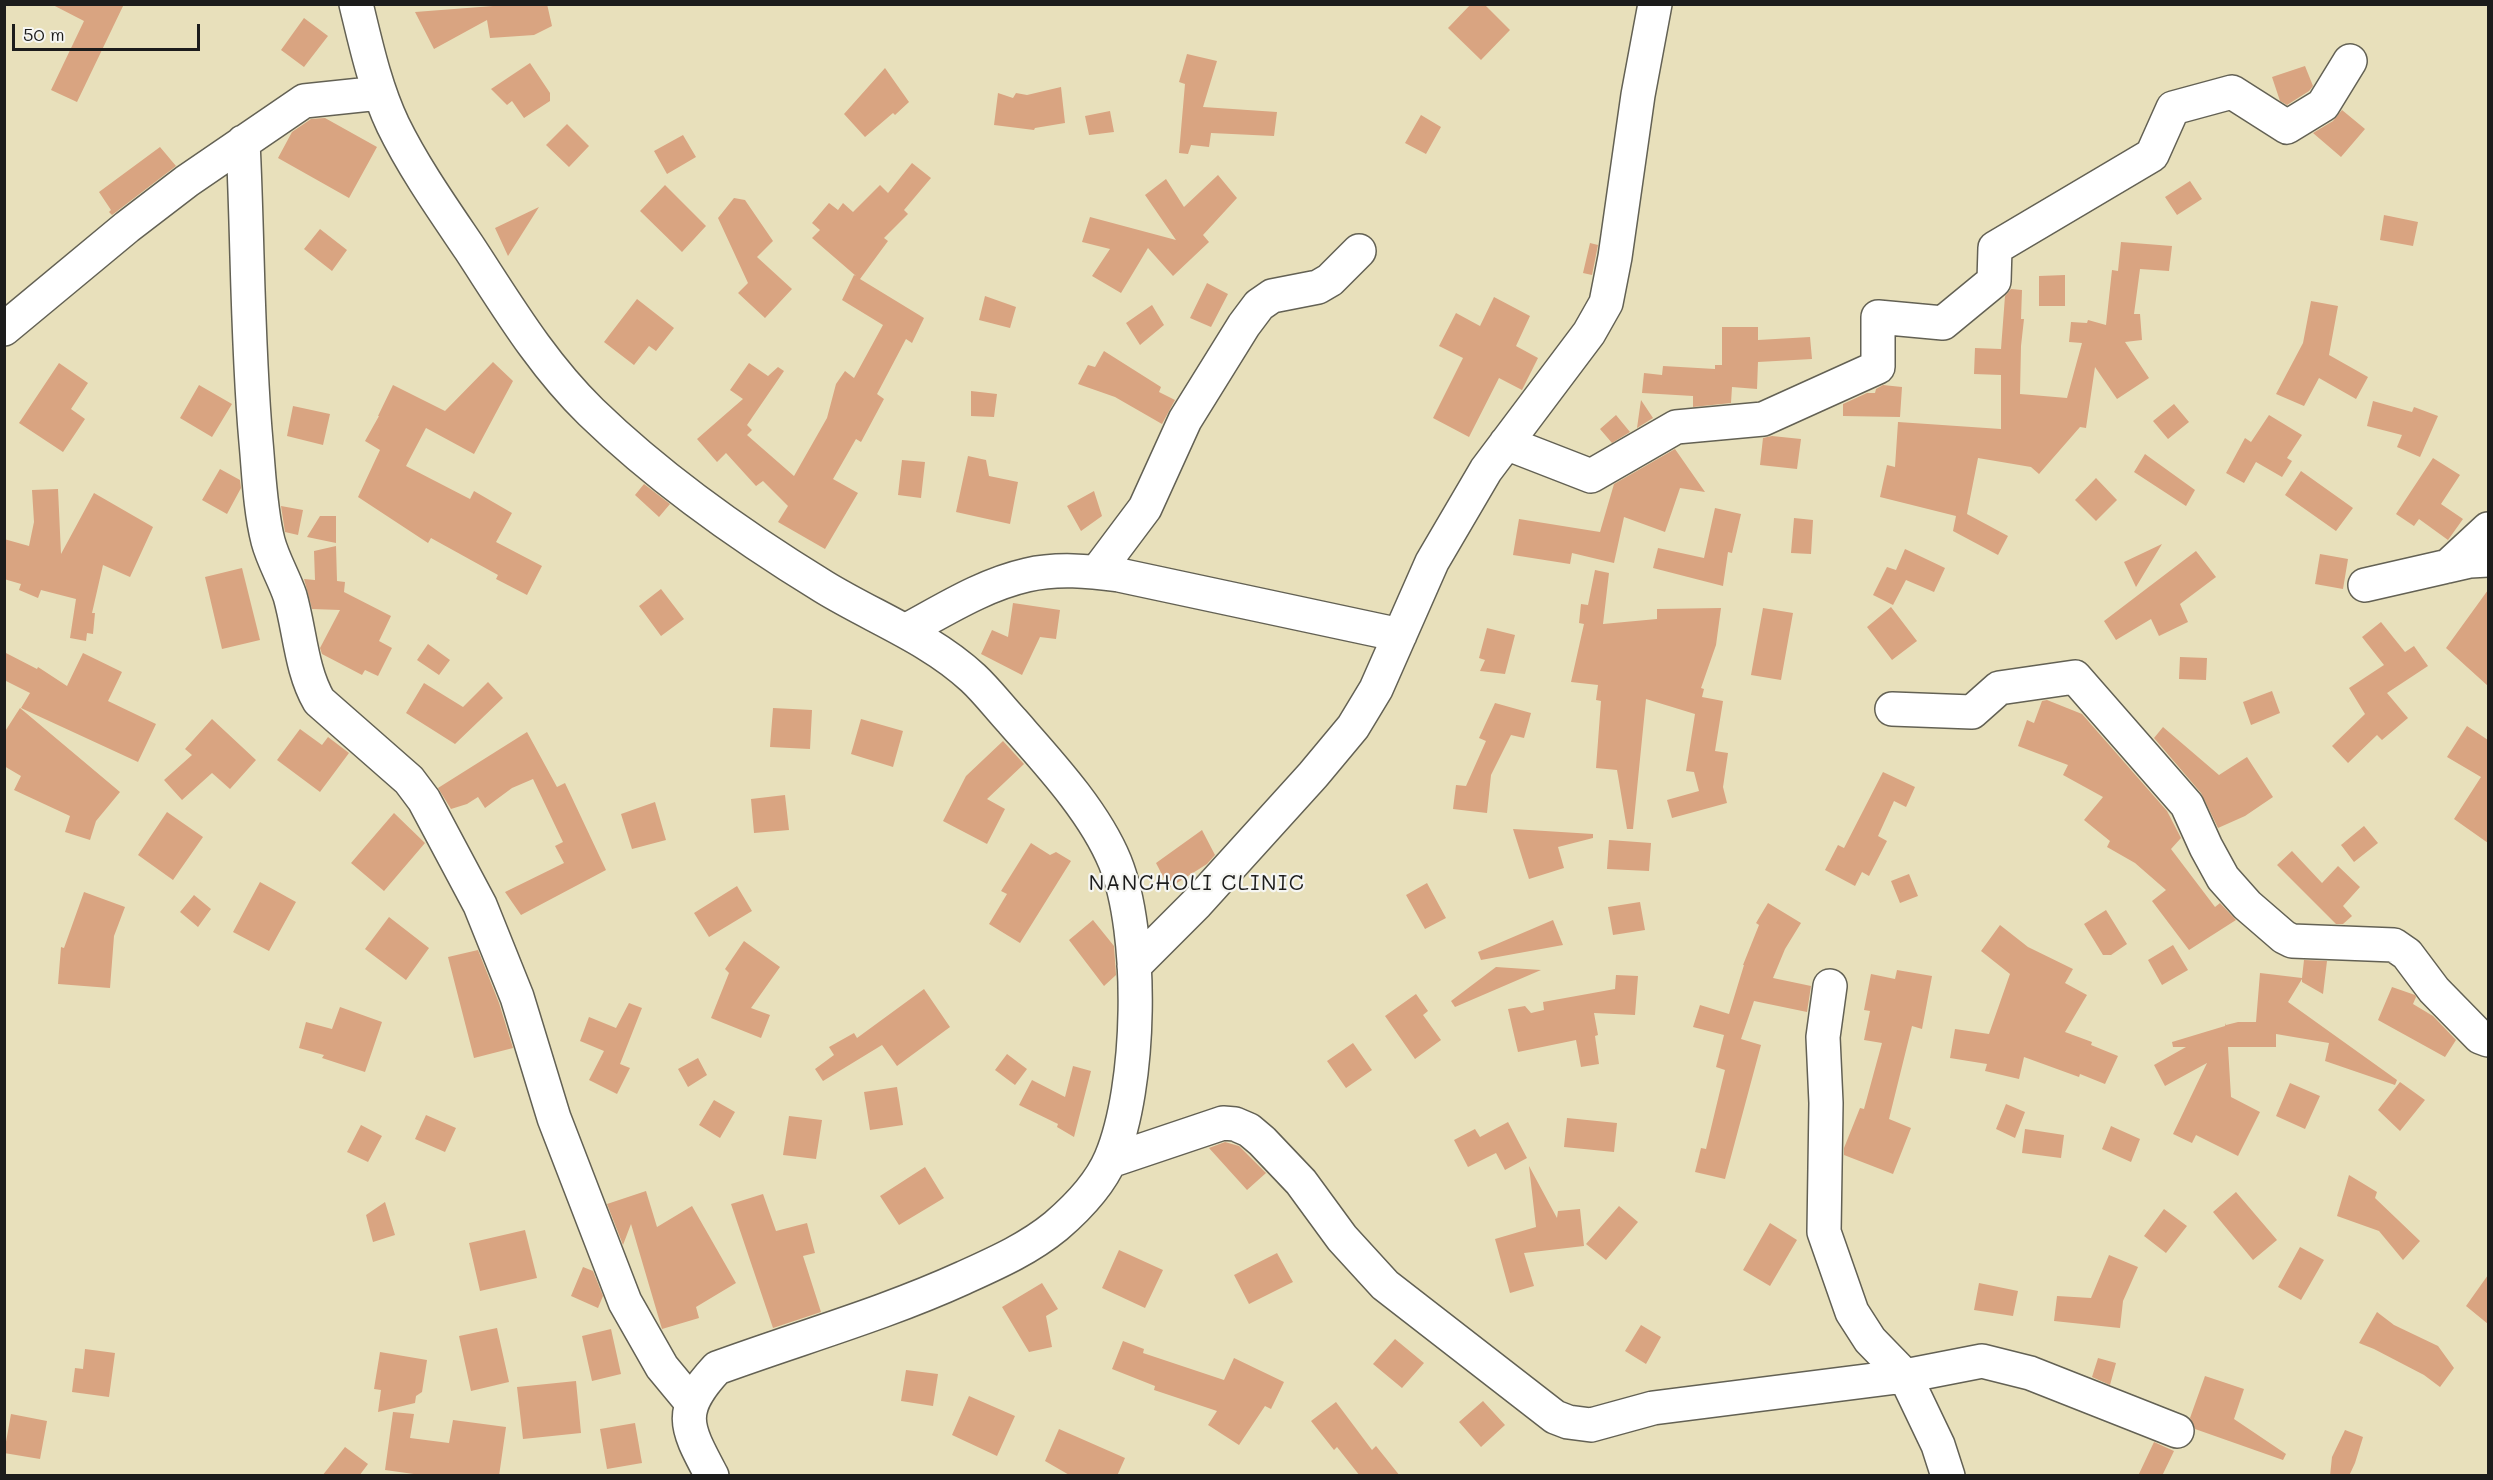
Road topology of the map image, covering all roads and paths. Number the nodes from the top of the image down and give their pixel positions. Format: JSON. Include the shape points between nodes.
{"nodes":[{"id":1,"x":356,"y":4,"type":"edge"},
{"id":2,"x":1655,"y":4,"type":"edge"},
{"id":3,"x":2350,"y":61,"type":"dead end"},
{"id":4,"x":380,"y":93,"type":"junction"},
{"id":5,"x":243,"y":142,"type":"junction"},
{"id":6,"x":1359,"y":251,"type":"dead end"},
{"id":7,"x":4,"y":329,"type":"edge"},
{"id":8,"x":1506,"y":443,"type":"junction"},
{"id":9,"x":2488,"y":529,"type":"edge"},
{"id":10,"x":2488,"y":560,"type":"edge"},
{"id":11,"x":2448,"y":566,"type":"junction"},
{"id":12,"x":1097,"y":572,"type":"junction"},
{"id":13,"x":2365,"y":585,"type":"dead end"},
{"id":14,"x":906,"y":632,"type":"junction"},
{"id":15,"x":1400,"y":635,"type":"junction"},
{"id":16,"x":1892,"y":709,"type":"dead end"},
{"id":17,"x":1134,"y":966,"type":"junction"},
{"id":18,"x":1830,"y":986,"type":"dead end"},
{"id":19,"x":2488,"y":1040,"type":"edge"},
{"id":20,"x":1110,"y":1161,"type":"junction"},
{"id":21,"x":1905,"y":1376,"type":"junction"},
{"id":22,"x":691,"y":1402,"type":"junction"},
{"id":23,"x":2177,"y":1431,"type":"dead end"},
{"id":24,"x":712,"y":1476,"type":"edge"},
{"id":25,"x":1948,"y":1476,"type":"edge"}],
"edges":[{"from":1,"to":4,"type":"street"},
{"from":2,"to":8,"type":"street","via":[[1606,303],[1589,333]]},
{"from":3,"to":8,"type":"street","via":[[2323,105],[2287,127],[2232,92],[2172,108],[2152,155],[1995,248],[1994,281],[1943,323],[1878,317],[1878,367],[1763,420],[1676,427],[1591,476]]},
{"from":4,"to":5,"type":"street","via":[[304,101]]},
{"from":4,"to":14,"type":"street","via":[[394,127],[435,197],[542,360],[592,413],[741,533],[827,589]]},
{"from":5,"to":7,"type":"street","via":[[127,227]]},
{"from":5,"to":22,"type":"street","via":[[252,396],[262,510],[269,544],[290,597],[314,693],[409,780],[480,905],[517,998],[554,1118],[625,1302],[662,1367]]},
{"from":6,"to":12,"type":"street","via":[[1318,287],[1272,296],[1259,305],[1185,420],[1144,508]]},
{"from":8,"to":15,"type":"street","via":[[1432,562]]},
{"from":9,"to":11,"type":"street"},
{"from":10,"to":11,"type":"street"},
{"from":11,"to":13,"type":"street"},
{"from":12,"to":14,"type":"street","via":[[1027,575],[976,593]]},
{"from":12,"to":15,"type":"street"},
{"from":14,"to":17,"type":"street","via":[[972,677],[1093,820],[1115,862],[1126,905]]},
{"from":15,"to":17,"type":"street","via":[[1376,689],[1353,727],[1197,903]]},
{"from":16,"to":19,"type":"street","via":[[1972,712],[1999,688],[2074,677],[2187,805],[2223,878],[2247,905],[2292,941],[2394,945],[2407,954],[2434,990],[2480,1037]]},
{"from":17,"to":20,"type":"street","via":[[1135,1015],[1128,1097]]},
{"from":18,"to":21,"type":"street","via":[[1823,1037],[1824,1232],[1852,1312],[1870,1340]]},
{"from":20,"to":21,"type":"street","via":[[1223,1123],[1249,1130],[1301,1182],[1342,1238],[1385,1285],[1555,1417],[1568,1422],[1592,1425],[1653,1408]]},
{"from":20,"to":22,"type":"street","via":[[1086,1197],[1020,1252],[928,1294],[717,1368]]},
{"from":21,"to":23,"type":"street","via":[[1966,1363],[1998,1364]]},
{"from":21,"to":25,"type":"street","via":[[1938,1445]]},
{"from":22,"to":24,"type":"street","via":[[688,1420],[692,1438]]}]}
